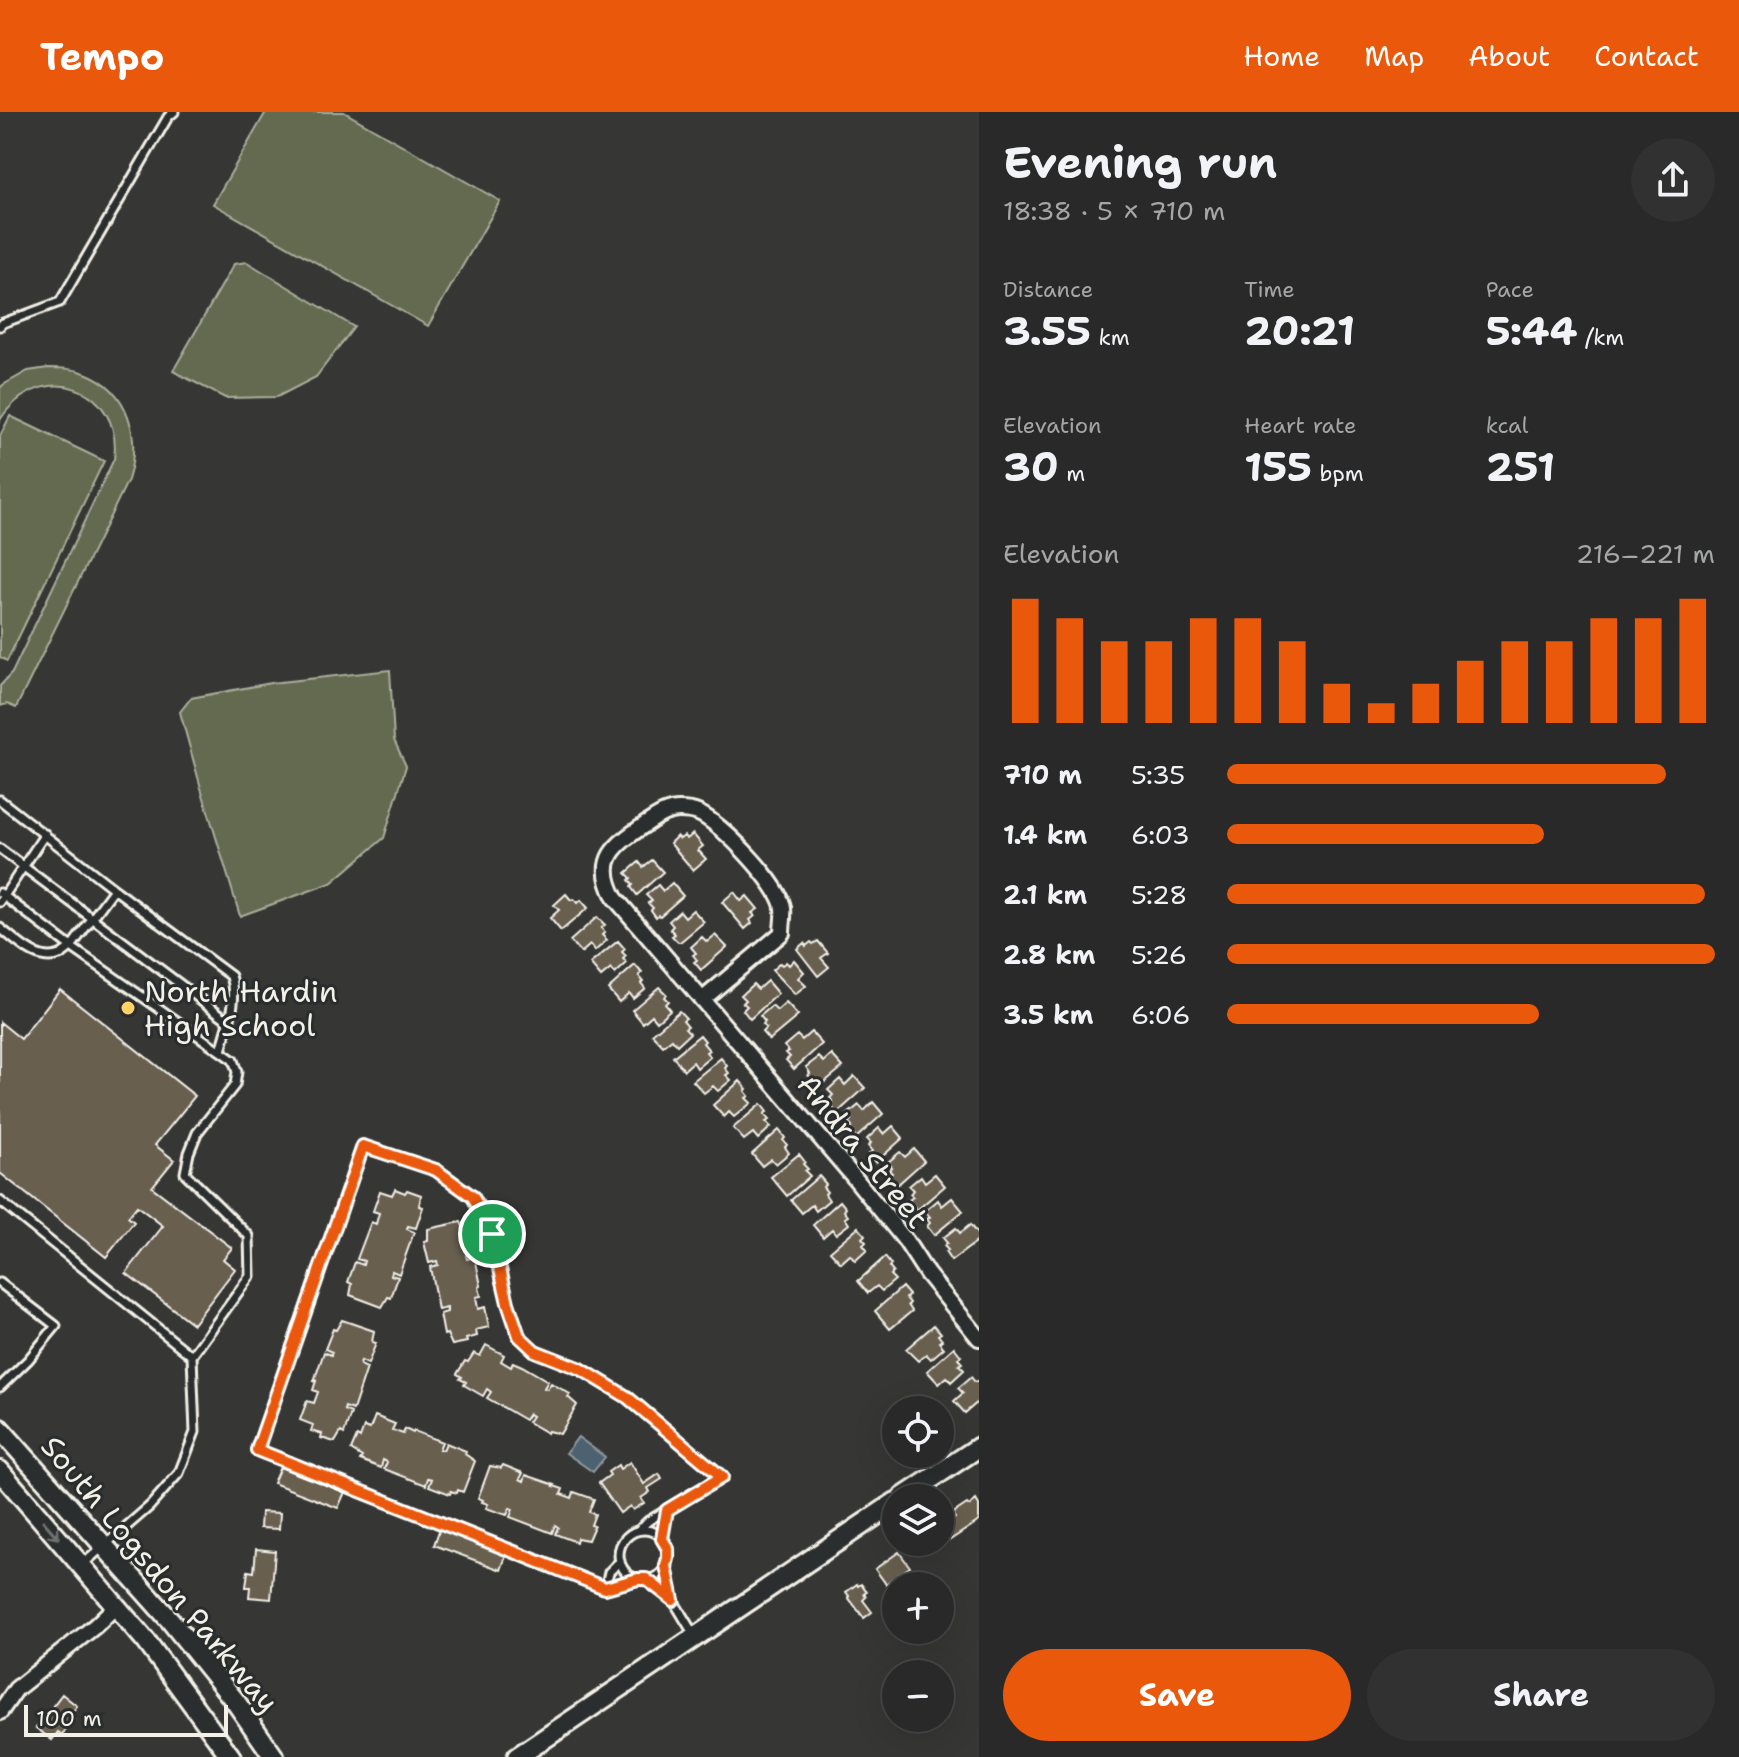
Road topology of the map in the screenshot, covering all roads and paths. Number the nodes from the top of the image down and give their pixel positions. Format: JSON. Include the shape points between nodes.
{"nodes":[{"id":1,"x":174,"y":112,"type":"edge"},
{"id":2,"x":0,"y":326,"type":"edge"},
{"id":3,"x":0,"y":800,"type":"edge"},
{"id":4,"x":45,"y":834,"type":"junction"},
{"id":5,"x":0,"y":849,"type":"edge"},
{"id":6,"x":23,"y":867,"type":"junction"},
{"id":7,"x":114,"y":889,"type":"junction"},
{"id":8,"x":1,"y":897,"type":"edge"},
{"id":9,"x":91,"y":918,"type":"junction"},
{"id":10,"x":0,"y":928,"type":"edge"},
{"id":11,"x":71,"y":947,"type":"junction"},
{"id":12,"x":702,"y":1000,"type":"junction"},
{"id":13,"x":229,"y":1021,"type":"junction"},
{"id":14,"x":221,"y":1051,"type":"junction"},
{"id":15,"x":0,"y":1201,"type":"edge"},
{"id":16,"x":0,"y":1283,"type":"edge"},
{"id":17,"x":979,"y":1338,"type":"edge"},
{"id":18,"x":192,"y":1356,"type":"junction"},
{"id":19,"x":0,"y":1387,"type":"edge"},
{"id":20,"x":0,"y":1429,"type":"edge"},
{"id":21,"x":979,"y":1447,"type":"edge"},
{"id":22,"x":0,"y":1471,"type":"edge"},
{"id":23,"x":923,"y":1484,"type":"edge"},
{"id":24,"x":667,"y":1510,"type":"junction"},
{"id":25,"x":882,"y":1511,"type":"edge"},
{"id":26,"x":639,"y":1530,"type":"junction"},
{"id":27,"x":662,"y":1539,"type":"junction"},
{"id":28,"x":106,"y":1546,"type":"junction"},
{"id":29,"x":620,"y":1561,"type":"junction"},
{"id":30,"x":82,"y":1565,"type":"junction"},
{"id":31,"x":666,"y":1566,"type":"junction"},
{"id":32,"x":642,"y":1579,"type":"junction"},
{"id":33,"x":605,"y":1588,"type":"junction"},
{"id":34,"x":673,"y":1600,"type":"junction"},
{"id":35,"x":116,"y":1606,"type":"junction"},
{"id":36,"x":695,"y":1636,"type":"junction"},
{"id":37,"x":0,"y":1712,"type":"edge"},
{"id":38,"x":231,"y":1757,"type":"edge"},
{"id":39,"x":274,"y":1757,"type":"edge"},
{"id":40,"x":517,"y":1757,"type":"edge"}],
"edges":[{"from":1,"to":2,"type":"lane","via":[[60,302]]},
{"from":3,"to":4,"type":"lane"},
{"from":4,"to":6,"type":"lane"},
{"from":4,"to":7,"type":"lane"},
{"from":5,"to":6,"type":"lane"},
{"from":6,"to":8,"type":"lane"},
{"from":6,"to":9,"type":"lane"},
{"from":7,"to":9,"type":"lane"},
{"from":7,"to":13,"type":"lane","via":[[231,976]]},
{"from":8,"to":11,"type":"lane"},
{"from":9,"to":11,"type":"lane"},
{"from":9,"to":13,"type":"lane"},
{"from":10,"to":11,"type":"lane","via":[[40,955],[60,955]]},
{"from":11,"to":14,"type":"lane"},
{"from":12,"to":12,"type":"street","name":"Andra Street","via":[[782,933],[784,906],[741,846],[699,813],[666,811],[620,841],[610,855],[607,883]]},
{"from":12,"to":17,"type":"street","name":"Andra Street","via":[[853,1176]]},
{"from":13,"to":14,"type":"lane"},
{"from":14,"to":18,"type":"lane","via":[[233,1060],[235,1085],[197,1133],[185,1173],[249,1236],[250,1276]]},
{"from":15,"to":18,"type":"lane"},
{"from":16,"to":19,"type":"lane","via":[[56,1326]]},
{"from":18,"to":28,"type":"lane","via":[[195,1432],[179,1473]]},
{"from":20,"to":28,"type":"main road","name":"South Logsdon Parkway"},
{"from":21,"to":23,"type":"main road"},
{"from":22,"to":30,"type":"main road","name":"South Logsdon Parkway","one_way":true},
{"from":24,"to":26,"type":"lane"},
{"from":24,"to":27,"type":"lane"},
{"from":24,"to":33,"type":"lane","via":[[722,1477],[627,1397],[581,1369],[535,1351],[519,1336],[492,1234],[473,1197],[436,1170],[363,1146],[257,1450]]},
{"from":25,"to":36,"type":"main road"},
{"from":26,"to":27,"type":"lane"},
{"from":26,"to":29,"type":"lane","via":[[623,1542]]},
{"from":27,"to":31,"type":"lane","via":[[668,1549]]},
{"from":28,"to":30,"type":"lane"},
{"from":28,"to":39,"type":"main road","name":"South Logsdon Parkway","via":[[235,1701]]},
{"from":29,"to":32,"type":"lane","via":[[625,1571]]},
{"from":29,"to":33,"type":"lane","via":[[609,1572]]},
{"from":30,"to":35,"type":"main road","name":"South Logsdon Parkway"},
{"from":31,"to":32,"type":"lane"},
{"from":31,"to":34,"type":"lane"},
{"from":32,"to":33,"type":"lane"},
{"from":32,"to":34,"type":"lane"},
{"from":34,"to":36,"type":"lane"},
{"from":35,"to":37,"type":"street","via":[[16,1689]]},
{"from":35,"to":38,"type":"main road","name":"South Logsdon Parkway"},
{"from":36,"to":40,"type":"main road"}]}
